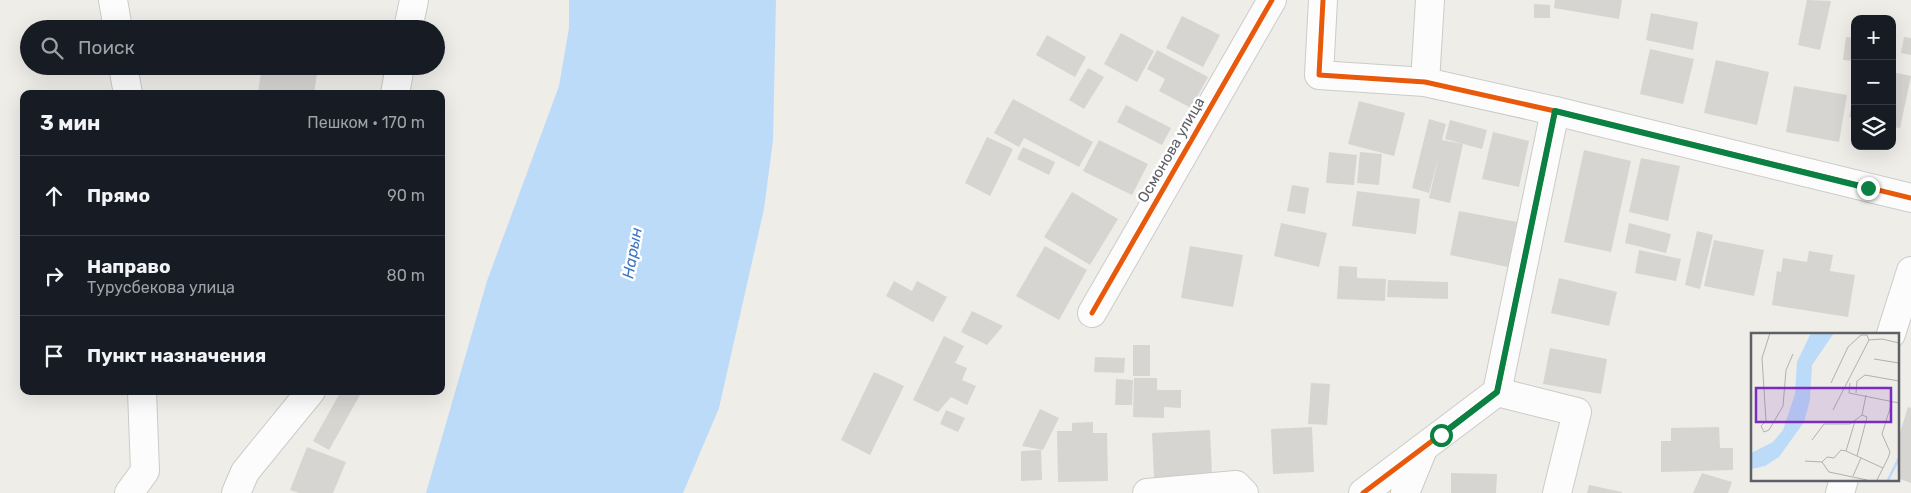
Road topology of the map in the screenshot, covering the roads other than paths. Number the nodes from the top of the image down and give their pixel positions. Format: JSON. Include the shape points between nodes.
{"nodes":[{"id":1,"x":113,"y":0,"type":"edge"},
{"id":2,"x":414,"y":0,"type":"edge"},
{"id":3,"x":1272,"y":0,"type":"edge"},
{"id":4,"x":1323,"y":0,"type":"edge"},
{"id":5,"x":1430,"y":0,"type":"edge"},
{"id":6,"x":116,"y":20,"type":"edge"},
{"id":7,"x":410,"y":20,"type":"edge"},
{"id":8,"x":125,"y":75,"type":"edge"},
{"id":9,"x":398,"y":75,"type":"edge"},
{"id":10,"x":1425,"y":82,"type":"junction"},
{"id":11,"x":127,"y":90,"type":"edge"},
{"id":12,"x":396,"y":90,"type":"edge"},
{"id":13,"x":1555,"y":111,"type":"junction"},
{"id":14,"x":1911,"y":198,"type":"edge"},
{"id":15,"x":1911,"y":271,"type":"edge"},
{"id":16,"x":1092,"y":313,"type":"dead end"},
{"id":17,"x":1890,"y":333,"type":"edge"},
{"id":18,"x":1497,"y":392,"type":"junction"},
{"id":19,"x":142,"y":395,"type":"edge"},
{"id":20,"x":308,"y":395,"type":"edge"},
{"id":21,"x":1422,"y":449,"type":"junction"},
{"id":22,"x":1844,"y":480,"type":"edge"},
{"id":23,"x":129,"y":493,"type":"edge"},
{"id":24,"x":236,"y":493,"type":"edge"},
{"id":25,"x":1147,"y":493,"type":"edge"},
{"id":26,"x":1244,"y":493,"type":"edge"},
{"id":27,"x":1363,"y":493,"type":"edge"},
{"id":28,"x":1405,"y":493,"type":"edge"},
{"id":29,"x":1558,"y":493,"type":"edge"},
{"id":30,"x":1840,"y":493,"type":"edge"}],
"edges":[{"from":1,"to":6,"type":"street"},
{"from":2,"to":7,"type":"street"},
{"from":3,"to":16,"type":"street","name":"Осмонова улица"},
{"from":4,"to":10,"type":"street","via":[[1319,75]]},
{"from":5,"to":10,"type":"street"},
{"from":8,"to":11,"type":"street"},
{"from":9,"to":12,"type":"street"},
{"from":10,"to":13,"type":"street"},
{"from":13,"to":14,"type":"street"},
{"from":13,"to":18,"type":"street"},
{"from":15,"to":17,"type":"street"},
{"from":18,"to":21,"type":"street"},
{"from":18,"to":29,"type":"street","via":[[1577,412]]},
{"from":19,"to":23,"type":"street","via":[[145,471]]},
{"from":20,"to":24,"type":"street","via":[[245,472]]},
{"from":21,"to":27,"type":"street"},
{"from":21,"to":28,"type":"street"},
{"from":22,"to":30,"type":"street"},
{"from":25,"to":26,"type":"street","via":[[1236,485]]}]}
